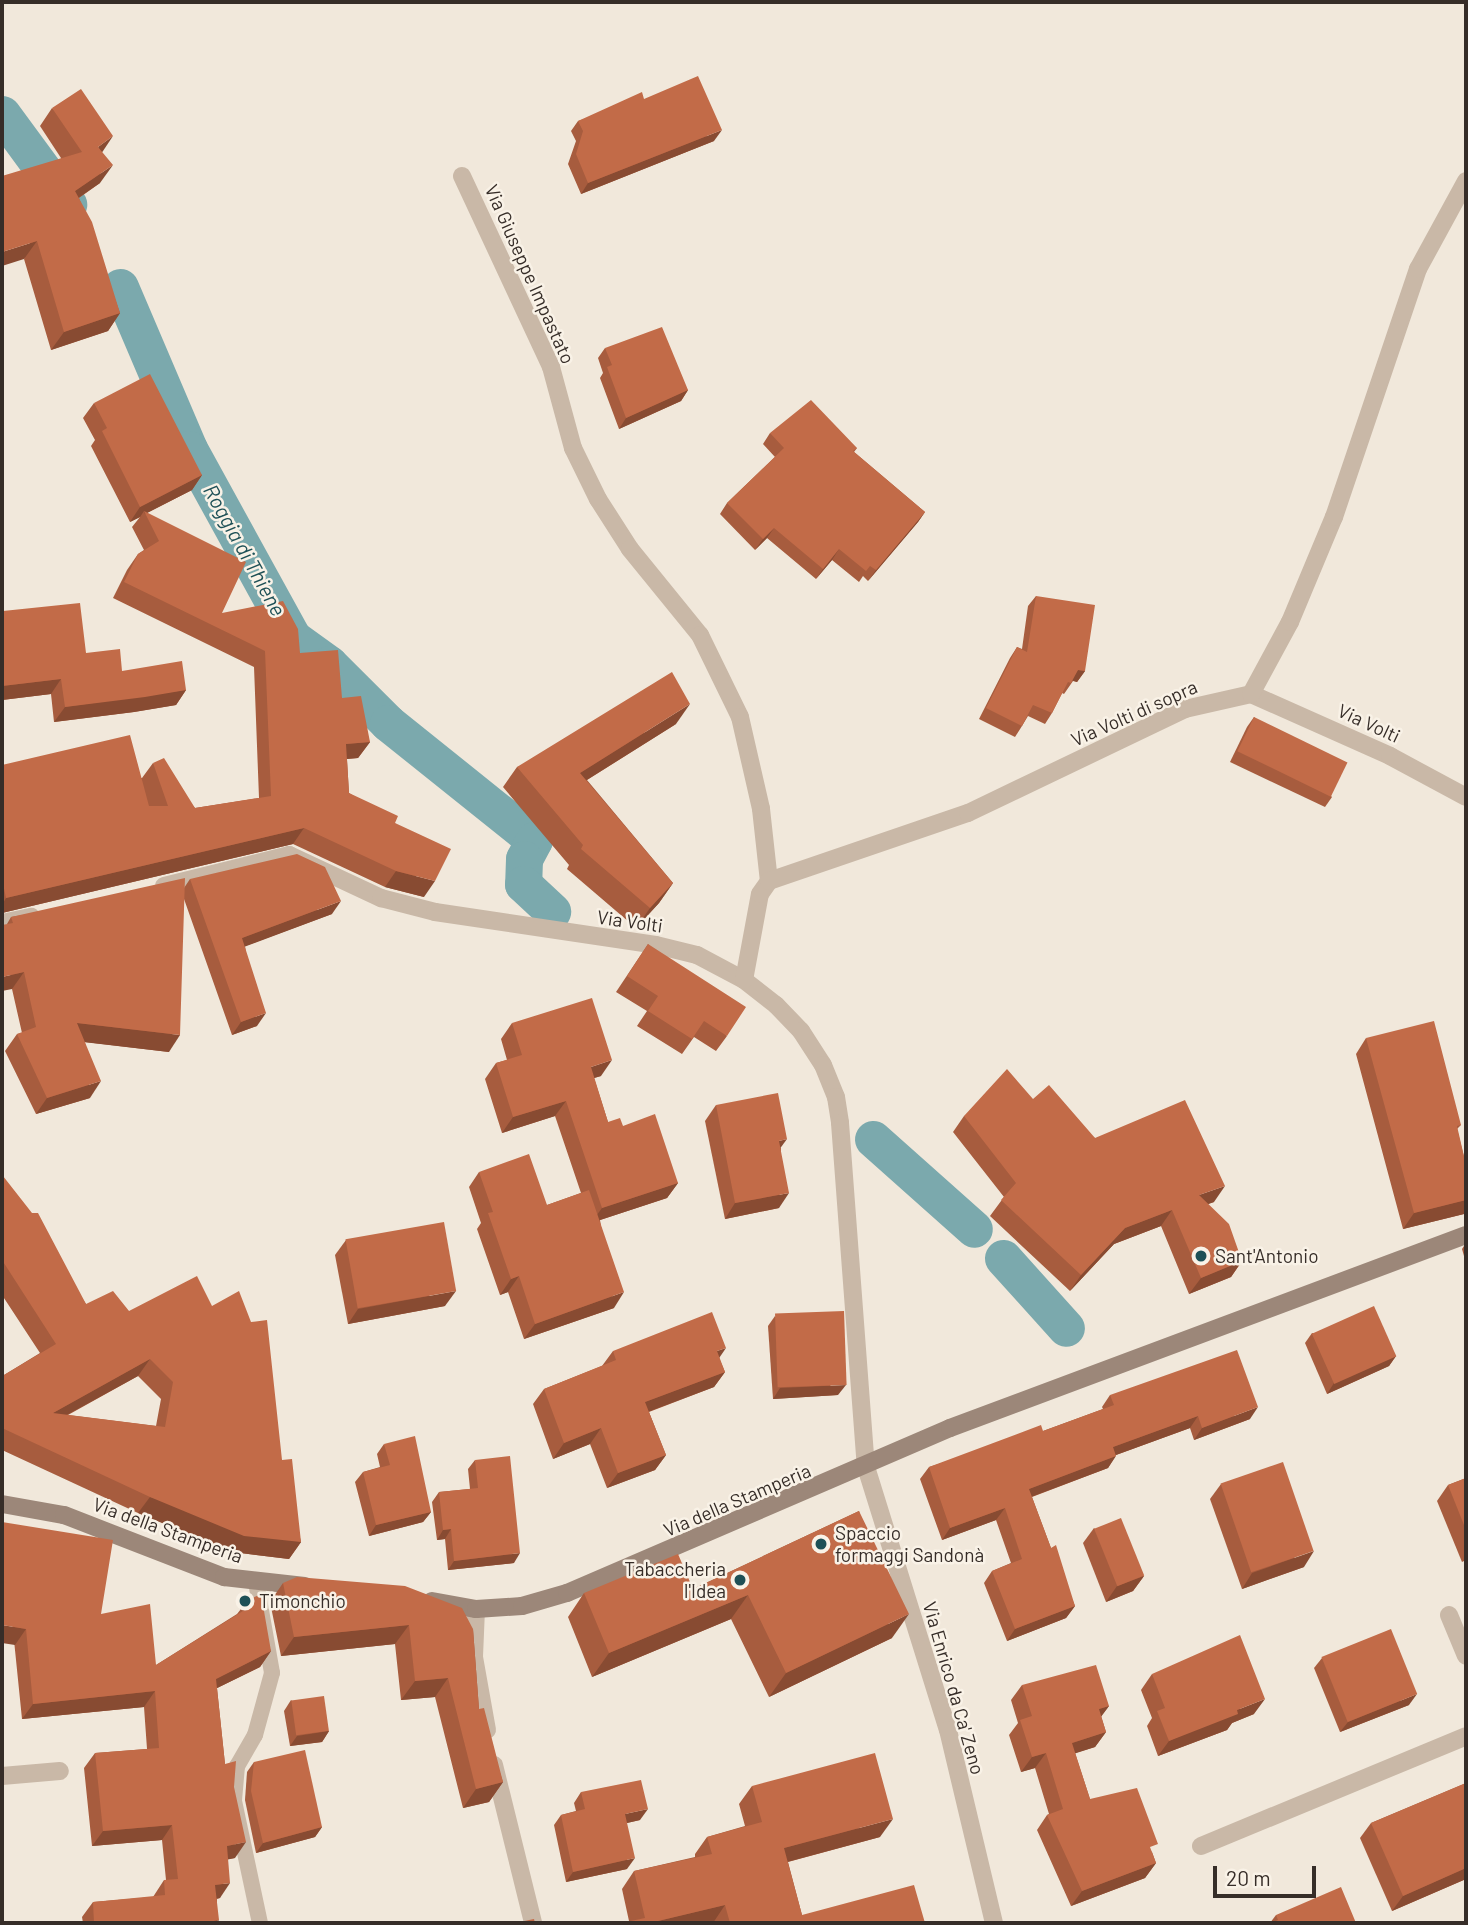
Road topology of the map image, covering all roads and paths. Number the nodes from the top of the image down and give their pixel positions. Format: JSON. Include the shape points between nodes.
{"nodes":[{"id":1,"x":462,"y":176,"type":"dead end"},
{"id":2,"x":1466,"y":181,"type":"edge"},
{"id":3,"x":1251,"y":694,"type":"junction"},
{"id":4,"x":1466,"y":797,"type":"edge"},
{"id":5,"x":769,"y":881,"type":"junction"},
{"id":6,"x":141,"y":892,"type":"edge"},
{"id":7,"x":54,"y":912,"type":"edge"},
{"id":8,"x":2,"y":923,"type":"edge"},
{"id":9,"x":744,"y":980,"type":"junction"},
{"id":10,"x":1466,"y":1235,"type":"edge"},
{"id":11,"x":866,"y":1467,"type":"junction"},
{"id":12,"x":2,"y":1504,"type":"edge"},
{"id":13,"x":256,"y":1582,"type":"junction"},
{"id":14,"x":328,"y":1587,"type":"edge"},
{"id":15,"x":412,"y":1597,"type":"edge"},
{"id":16,"x":476,"y":1609,"type":"junction"},
{"id":17,"x":1449,"y":1615,"type":"dead end"},
{"id":18,"x":1466,"y":1656,"type":"edge"},
{"id":19,"x":1466,"y":1736,"type":"edge"},
{"id":20,"x":60,"y":1772,"type":"dead end"},
{"id":21,"x":2,"y":1776,"type":"edge"},
{"id":22,"x":1201,"y":1846,"type":"dead end"},
{"id":23,"x":260,"y":1923,"type":"edge"},
{"id":24,"x":533,"y":1923,"type":"edge"},
{"id":25,"x":994,"y":1923,"type":"edge"}],
"edges":[{"from":1,"to":5,"type":"street","name":"Via Giuseppe Impastato","via":[[551,367],[573,448],[598,499],[630,549],[700,635],[740,717],[761,809]]},
{"from":2,"to":3,"type":"street","via":[[1418,270],[1334,517],[1290,622]]},
{"from":3,"to":4,"type":"street","name":"Via Volti","via":[[1390,756]]},
{"from":3,"to":5,"type":"street","name":"Via Volti di sopra","via":[[1185,709],[968,813]]},
{"from":5,"to":9,"type":"street","via":[[760,894]]},
{"from":6,"to":9,"type":"street","name":"Via Volti","via":[[289,855],[381,898],[489,923],[656,945],[697,955]]},
{"from":7,"to":8,"type":"street"},
{"from":9,"to":11,"type":"street","name":"Via Volti","via":[[801,1031],[836,1097]]},
{"from":10,"to":11,"type":"street","name":"Via della Stamperia","via":[[1022,1400]]},
{"from":11,"to":16,"type":"street","name":"Via della Stamperia","via":[[568,1593],[522,1606]]},
{"from":11,"to":25,"type":"street","name":"Via Enrico da Ca' Zeno","via":[[948,1730]]},
{"from":12,"to":13,"type":"street","name":"Via della Stamperia","via":[[64,1516],[224,1577]]},
{"from":13,"to":14,"type":"street","name":"Via della Stamperia"},
{"from":13,"to":23,"type":"lane","via":[[272,1673],[255,1735],[237,1766],[234,1801]]},
{"from":15,"to":16,"type":"street","name":"Via della Stamperia"},
{"from":16,"to":24,"type":"street","via":[[478,1685]]},
{"from":17,"to":18,"type":"street"},
{"from":19,"to":22,"type":"street"},
{"from":20,"to":21,"type":"street"}]}
